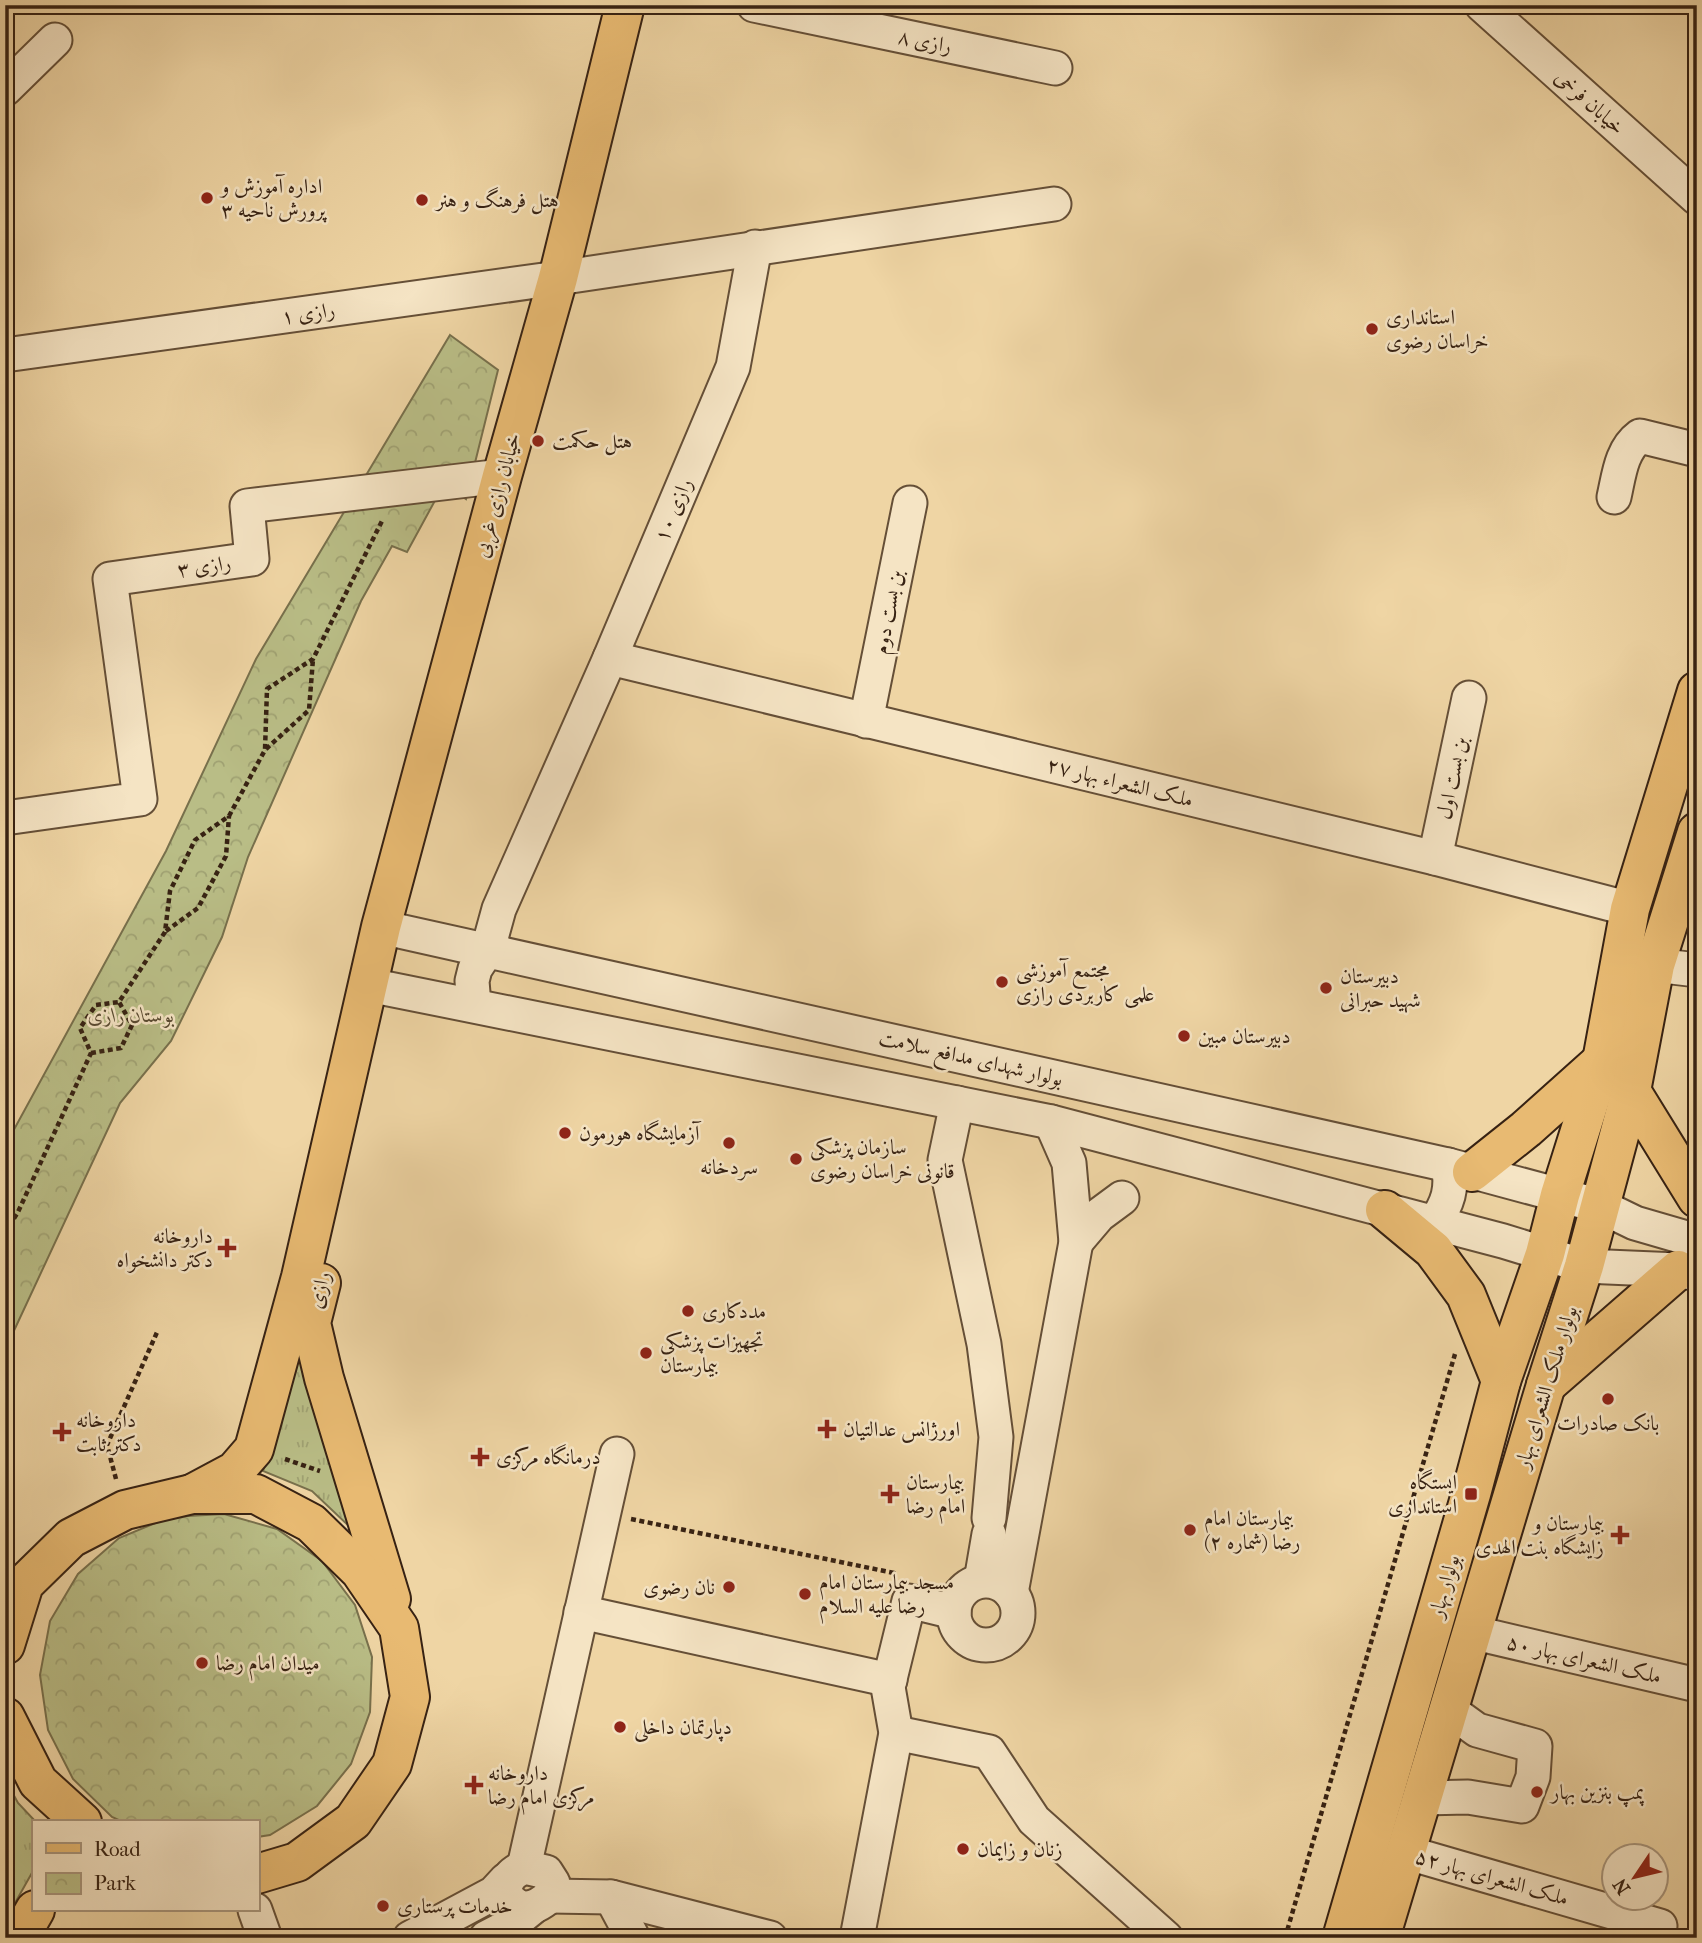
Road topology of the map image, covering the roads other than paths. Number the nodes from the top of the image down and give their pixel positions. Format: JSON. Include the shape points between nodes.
{"nodes":[{"id":1,"x":625,"y":5,"type":"edge"},
{"id":2,"x":754,"y":5,"type":"edge"},
{"id":3,"x":1482,"y":5,"type":"edge"},
{"id":4,"x":55,"y":40,"type":"dead end"},
{"id":5,"x":1055,"y":68,"type":"dead end"},
{"id":6,"x":5,"y":89,"type":"edge"},
{"id":7,"x":1697,"y":198,"type":"edge"},
{"id":8,"x":1054,"y":204,"type":"dead end"},
{"id":9,"x":755,"y":247,"type":"junction"},
{"id":10,"x":558,"y":278,"type":"junction"},
{"id":11,"x":5,"y":355,"type":"edge"},
{"id":12,"x":1697,"y":450,"type":"edge"},
{"id":13,"x":502,"y":475,"type":"junction"},
{"id":14,"x":1614,"y":497,"type":"dead end"},
{"id":15,"x":910,"y":503,"type":"dead end"},
{"id":16,"x":610,"y":658,"type":"junction"},
{"id":17,"x":1697,"y":691,"type":"edge"},
{"id":18,"x":1469,"y":698,"type":"dead end"},
{"id":19,"x":866,"y":721,"type":"junction"},
{"id":20,"x":5,"y":818,"type":"edge"},
{"id":21,"x":1697,"y":832,"type":"edge"},
{"id":22,"x":1435,"y":858,"type":"junction"},
{"id":23,"x":1630,"y":909,"type":"junction"},
{"id":24,"x":381,"y":927,"type":"junction"},
{"id":25,"x":488,"y":949,"type":"junction"},
{"id":26,"x":1655,"y":965,"type":"junction"},
{"id":27,"x":1697,"y":970,"type":"edge"},
{"id":28,"x":380,"y":987,"type":"junction"},
{"id":29,"x":474,"y":1005,"type":"junction"},
{"id":30,"x":1602,"y":1061,"type":"junction"},
{"id":31,"x":1631,"y":1091,"type":"junction"},
{"id":32,"x":957,"y":1103,"type":"junction"},
{"id":33,"x":1051,"y":1122,"type":"junction"},
{"id":34,"x":1460,"y":1168,"type":"junction"},
{"id":35,"x":1560,"y":1195,"type":"junction"},
{"id":36,"x":1122,"y":1198,"type":"dead end"},
{"id":37,"x":1697,"y":1198,"type":"edge"},
{"id":38,"x":1600,"y":1206,"type":"junction"},
{"id":39,"x":1385,"y":1210,"type":"junction"},
{"id":40,"x":1434,"y":1223,"type":"junction"},
{"id":41,"x":1076,"y":1242,"type":"junction"},
{"id":42,"x":1545,"y":1254,"type":"junction"},
{"id":43,"x":1691,"y":1262,"type":"edge"},
{"id":44,"x":1584,"y":1266,"type":"junction"},
{"id":45,"x":1501,"y":1381,"type":"junction"},
{"id":46,"x":1546,"y":1385,"type":"junction"},
{"id":47,"x":617,"y":1454,"type":"dead end"},
{"id":48,"x":192,"y":1494,"type":"junction"},
{"id":49,"x":996,"y":1587,"type":"junction"},
{"id":50,"x":954,"y":1612,"type":"junction"},
{"id":51,"x":580,"y":1616,"type":"junction"},
{"id":52,"x":399,"y":1628,"type":"junction"},
{"id":53,"x":1471,"y":1632,"type":"junction"},
{"id":54,"x":5,"y":1645,"type":"edge"},
{"id":55,"x":889,"y":1684,"type":"junction"},
{"id":56,"x":1697,"y":1685,"type":"edge"},
{"id":57,"x":1448,"y":1709,"type":"junction"},
{"id":58,"x":5,"y":1717,"type":"edge"},
{"id":59,"x":899,"y":1734,"type":"junction"},
{"id":60,"x":1422,"y":1798,"type":"junction"},
{"id":61,"x":80,"y":1820,"type":"edge"},
{"id":62,"x":1405,"y":1852,"type":"junction"},
{"id":63,"x":259,"y":1873,"type":"edge"},
{"id":64,"x":515,"y":1873,"type":"junction"},
{"id":65,"x":611,"y":1897,"type":"junction"},
{"id":66,"x":5,"y":1902,"type":"edge"},
{"id":67,"x":541,"y":1902,"type":"junction"},
{"id":68,"x":645,"y":1906,"type":"junction"},
{"id":69,"x":35,"y":1912,"type":"edge"},
{"id":70,"x":237,"y":1912,"type":"edge"},
{"id":71,"x":257,"y":1912,"type":"edge"},
{"id":72,"x":1660,"y":1926,"type":"dead end"},
{"id":73,"x":5,"y":1930,"type":"edge"},
{"id":74,"x":19,"y":1938,"type":"edge"},
{"id":75,"x":244,"y":1938,"type":"edge"},
{"id":76,"x":265,"y":1938,"type":"edge"},
{"id":77,"x":410,"y":1938,"type":"edge"},
{"id":78,"x":486,"y":1938,"type":"edge"},
{"id":79,"x":633,"y":1938,"type":"edge"},
{"id":80,"x":663,"y":1938,"type":"edge"},
{"id":81,"x":770,"y":1938,"type":"edge"},
{"id":82,"x":857,"y":1938,"type":"edge"},
{"id":83,"x":1166,"y":1938,"type":"edge"},
{"id":84,"x":1342,"y":1938,"type":"edge"},
{"id":85,"x":1380,"y":1938,"type":"edge"}],
"edges":[{"from":1,"to":10,"type":"main road","name":"خیابان رازی غربی"},
{"from":2,"to":5,"type":"street","name":"رازی ۸"},
{"from":3,"to":7,"type":"street","name":"خیابان فرخی"},
{"from":4,"to":6,"type":"street"},
{"from":8,"to":9,"type":"street"},
{"from":9,"to":10,"type":"street"},
{"from":9,"to":16,"type":"street","name":"رازی ۱۰","via":[[733,367]]},
{"from":10,"to":11,"type":"street","name":"رازی ۱"},
{"from":10,"to":13,"type":"main road","name":"خیابان رازی غربی"},
{"from":12,"to":14,"type":"street","via":[[1640,436],[1622,459]]},
{"from":13,"to":20,"type":"street","name":"رازی ۳","via":[[247,506],[252,559],[110,579],[140,799]]},
{"from":13,"to":24,"type":"main road","name":"خیابان رازی غربی"},
{"from":15,"to":19,"type":"street","name":"بن بست دوم"},
{"from":16,"to":19,"type":"street","name":"ملک الشعراء بهار ۲۷"},
{"from":16,"to":25,"type":"street","name":"رازی ۱۰","via":[[499,909]]},
{"from":17,"to":23,"type":"main road"},
{"from":18,"to":22,"type":"street","name":"بن بست اول"},
{"from":19,"to":22,"type":"street","name":"ملک الشعراء بهار ۲۷"},
{"from":21,"to":26,"type":"main road","name":"بولوار ملک الشعرای بهار"},
{"from":22,"to":23,"type":"street","name":"ملک الشعراء بهار ۲۷"},
{"from":23,"to":30,"type":"main road"},
{"from":24,"to":25,"type":"street","name":"بولوار شهدای مدافع سلامت"},
{"from":24,"to":28,"type":"main road","name":"خیابان رازی غربی"},
{"from":25,"to":29,"type":"street","name":"رازی ۱۰","via":[[472,981]]},
{"from":25,"to":34,"type":"street","name":"بولوار شهدای مدافع سلامت"},
{"from":26,"to":27,"type":"street"},
{"from":26,"to":31,"type":"main road","name":"بولوار ملک الشعرای بهار"},
{"from":28,"to":29,"type":"street"},
{"from":28,"to":48,"type":"main road","name":"رازی","via":[[254,1449],[235,1471]]},
{"from":28,"to":52,"type":"main road","name":"رازی","via":[[311,1323]]},
{"from":29,"to":32,"type":"street"},
{"from":30,"to":34,"type":"main road","via":[[1526,1129]]},
{"from":30,"to":35,"type":"main road"},
{"from":31,"to":37,"type":"main road"},
{"from":31,"to":38,"type":"main road","name":"بولوار ملک الشعرای بهار"},
{"from":32,"to":33,"type":"street"},
{"from":32,"to":49,"type":"street","via":[[945,1160],[984,1344],[996,1437],[989,1526]]},
{"from":33,"to":39,"type":"street"},
{"from":33,"to":41,"type":"street","via":[[1069,1163]]},
{"from":34,"to":35,"type":"street","name":"بولوار شهدای مدافع سلامت"},
{"from":34,"to":40,"type":"street","via":[[1450,1177],[1447,1201]]},
{"from":35,"to":38,"type":"street","name":"بولوار شهدای مدافع سلامت"},
{"from":35,"to":42,"type":"main road","name":"بولوار بهار"},
{"from":36,"to":41,"type":"street","via":[[1099,1215]]},
{"from":38,"to":43,"type":"street","name":"بولوار شهدای مدافع سلامت","via":[[1635,1223]]},
{"from":38,"to":44,"type":"main road","name":"بولوار ملک الشعرای بهار"},
{"from":39,"to":40,"type":"street"},
{"from":39,"to":45,"type":"main road","via":[[1433,1250],[1466,1296]]},
{"from":40,"to":42,"type":"street"},
{"from":41,"to":49,"type":"street"},
{"from":42,"to":44,"type":"street"},
{"from":42,"to":45,"type":"main road","name":"بولوار بهار"},
{"from":43,"to":44,"type":"street"},
{"from":43,"to":46,"type":"main road"},
{"from":44,"to":46,"type":"main road","name":"بولوار ملک الشعرای بهار"},
{"from":45,"to":84,"type":"main road","name":"بولوار بهار"},
{"from":46,"to":53,"type":"main road","name":"بولوار ملک الشعرای بهار"},
{"from":47,"to":51,"type":"street"},
{"from":48,"to":52,"type":"main road","via":[[256,1494],[311,1523],[360,1571]]},
{"from":48,"to":54,"type":"main road","via":[[125,1510],[71,1538],[24,1584]]},
{"from":49,"to":50,"type":"street","via":[[971,1585],[962,1592]]},
{"from":49,"to":50,"type":"street","via":[[1016,1601],[1017,1621],[998,1642],[969,1640]]},
{"from":50,"to":55,"type":"street","via":[[909,1601]]},
{"from":51,"to":55,"type":"street"},
{"from":51,"to":64,"type":"street"},
{"from":52,"to":63,"type":"main road","via":[[410,1697],[392,1764],[353,1821],[297,1862]]},
{"from":53,"to":56,"type":"street","name":"ملک الشعرای بهار ۵۰"},
{"from":53,"to":57,"type":"main road","name":"بولوار ملک الشعرای بهار"},
{"from":55,"to":59,"type":"street"},
{"from":57,"to":60,"type":"main road","name":"بولوار ملک الشعرای بهار"},
{"from":57,"to":60,"type":"street","via":[[1477,1730],[1535,1746],[1533,1777],[1522,1805],[1468,1797]]},
{"from":58,"to":61,"type":"main road","via":[[38,1782]]},
{"from":59,"to":82,"type":"street"},
{"from":59,"to":83,"type":"street","via":[[989,1752],[1034,1820]]},
{"from":60,"to":62,"type":"main road","name":"بولوار ملک الشعرای بهار"},
{"from":62,"to":72,"type":"street","name":"ملک الشعرای بهار ۵۲"},
{"from":62,"to":85,"type":"main road","name":"بولوار ملک الشعرای بهار"},
{"from":64,"to":67,"type":"street","via":[[504,1892],[510,1903],[521,1907]]},
{"from":64,"to":77,"type":"street","via":[[494,1893]]},
{"from":65,"to":67,"type":"street"},
{"from":65,"to":68,"type":"street"},
{"from":65,"to":79,"type":"street"},
{"from":66,"to":73,"type":"main road"},
{"from":67,"to":78,"type":"street"},
{"from":68,"to":80,"type":"street"},
{"from":68,"to":81,"type":"street"},
{"from":69,"to":74,"type":"main road"},
{"from":70,"to":75,"type":"street"},
{"from":71,"to":76,"type":"street"}]}
